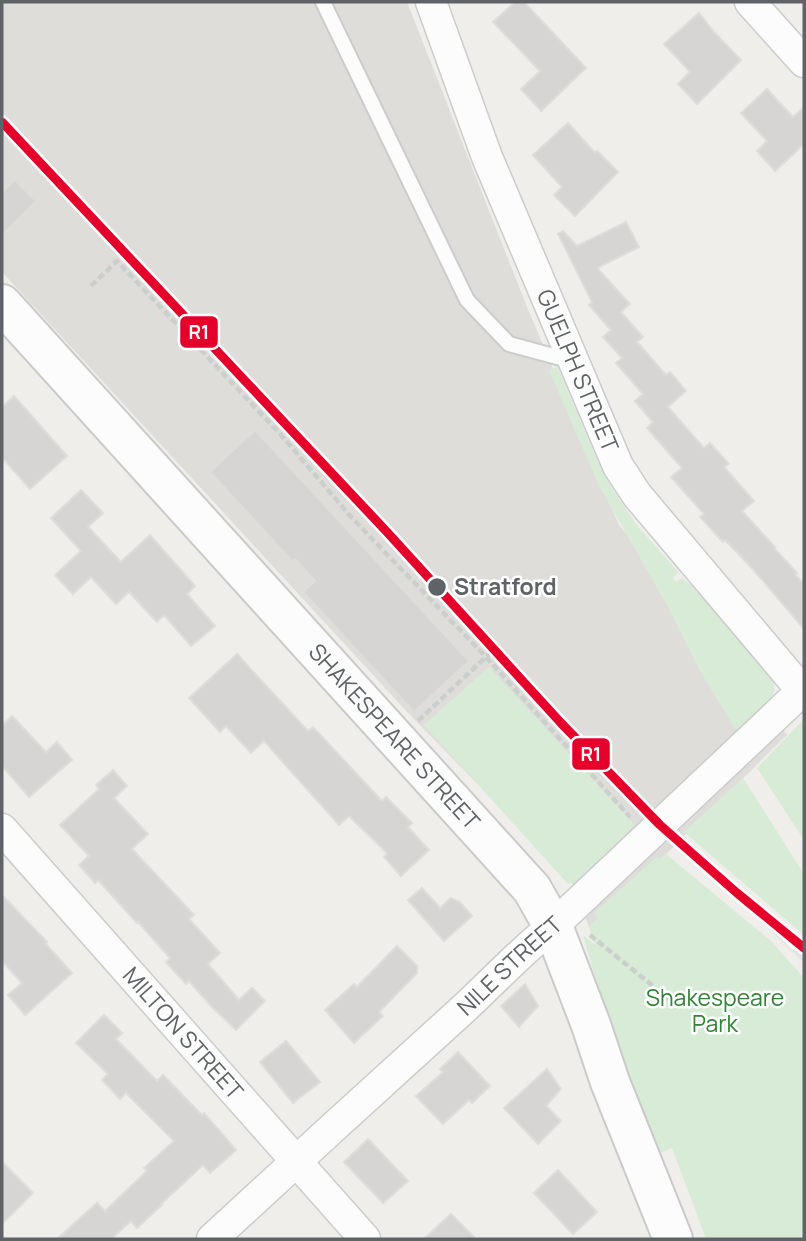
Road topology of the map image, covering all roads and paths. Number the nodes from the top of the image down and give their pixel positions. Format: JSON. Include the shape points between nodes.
{"nodes":[{"id":1,"x":323,"y":2,"type":"edge"},
{"id":2,"x":431,"y":2,"type":"edge"},
{"id":3,"x":750,"y":2,"type":"edge"},
{"id":4,"x":804,"y":62,"type":"edge"},
{"id":5,"x":91,"y":286,"type":"dead end"},
{"id":6,"x":2,"y":304,"type":"edge"},
{"id":7,"x":573,"y":361,"type":"junction"},
{"id":8,"x":487,"y":655,"type":"junction"},
{"id":9,"x":804,"y":691,"type":"edge"},
{"id":10,"x":397,"y":741,"type":"junction"},
{"id":11,"x":2,"y":829,"type":"edge"},
{"id":12,"x":647,"y":837,"type":"junction"},
{"id":13,"x":560,"y":920,"type":"junction"},
{"id":14,"x":669,"y":999,"type":"dead end"},
{"id":15,"x":296,"y":1160,"type":"junction"},
{"id":16,"x":212,"y":1239,"type":"edge"},
{"id":17,"x":365,"y":1239,"type":"edge"},
{"id":18,"x":673,"y":1239,"type":"edge"}],
"edges":[{"from":1,"to":7,"type":"lane","via":[[467,300],[509,344]]},
{"from":2,"to":7,"type":"street","name":"GUELPH STREET","via":[[487,157]]},
{"from":3,"to":4,"type":"street"},
{"from":5,"to":8,"type":"path","via":[[117,261],[281,435],[352,518]]},
{"from":6,"to":10,"type":"street","name":"SHAKESPEARE STREET"},
{"from":7,"to":9,"type":"street","name":"GUELPH STREET","via":[[618,466],[637,495]]},
{"from":8,"to":10,"type":"path"},
{"from":8,"to":12,"type":"path"},
{"from":9,"to":12,"type":"street","name":"NILE STREET"},
{"from":10,"to":13,"type":"street","name":"SHAKESPEARE STREET"},
{"from":11,"to":15,"type":"street","name":"MILTON STREET"},
{"from":12,"to":13,"type":"street","name":"NILE STREET"},
{"from":13,"to":14,"type":"path","via":[[578,925]]},
{"from":13,"to":15,"type":"street","name":"NILE STREET"},
{"from":13,"to":18,"type":"street","name":"SHAKESPEARE STREET","via":[[610,1082]]},
{"from":15,"to":16,"type":"street","name":"NILE STREET"},
{"from":15,"to":17,"type":"street","name":"MILTON STREET"}]}
